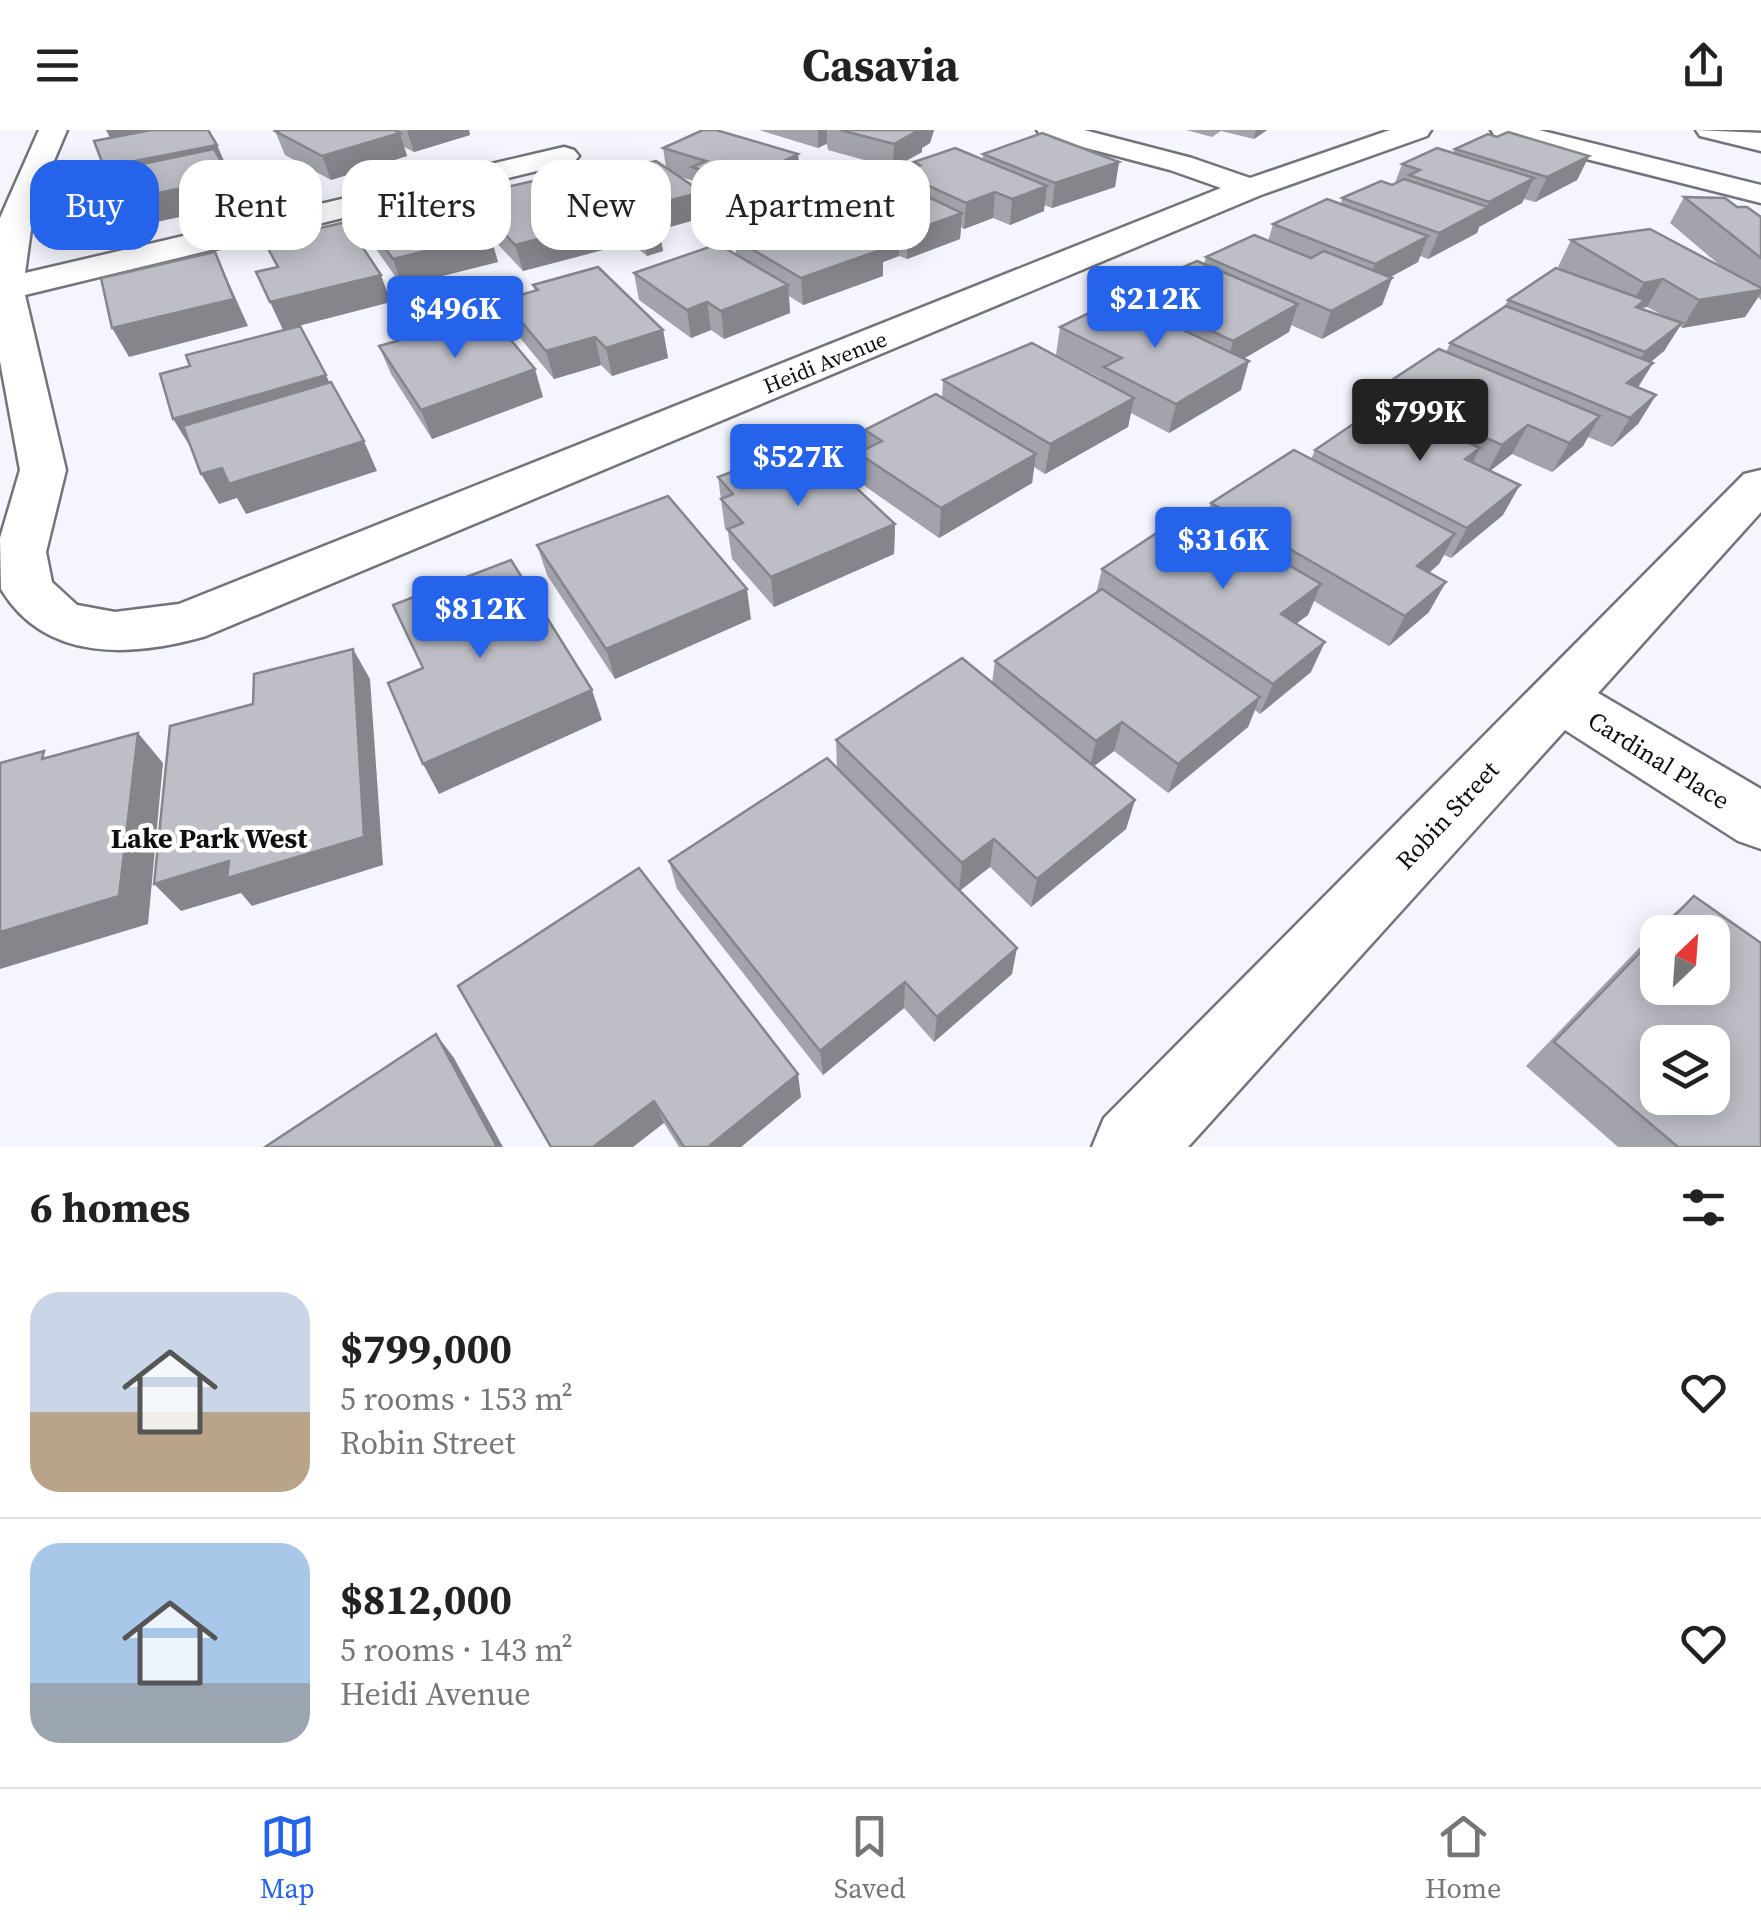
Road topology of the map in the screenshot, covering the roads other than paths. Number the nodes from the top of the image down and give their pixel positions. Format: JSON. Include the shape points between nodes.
{"nodes":[{"id":1,"x":54,"y":130,"type":"edge"},
{"id":2,"x":1052,"y":130,"type":"edge"},
{"id":3,"x":1417,"y":130,"type":"edge"},
{"id":4,"x":1505,"y":130,"type":"edge"},
{"id":5,"x":1710,"y":130,"type":"edge"},
{"id":6,"x":1761,"y":142,"type":"edge"},
{"id":7,"x":564,"y":156,"type":"dead end"},
{"id":8,"x":1250,"y":188,"type":"junction"},
{"id":9,"x":1761,"y":194,"type":"edge"},
{"id":10,"x":5,"y":289,"type":"junction"},
{"id":11,"x":1761,"y":484,"type":"edge"},
{"id":12,"x":1558,"y":697,"type":"junction"},
{"id":13,"x":1761,"y":822,"type":"edge"},
{"id":14,"x":1133,"y":1147,"type":"edge"}],
"edges":[{"from":1,"to":10,"type":"street","via":[[18,208]]},
{"from":2,"to":8,"type":"street"},
{"from":3,"to":8,"type":"street","name":"Heidi Avenue"},
{"from":4,"to":9,"type":"street"},
{"from":5,"to":6,"type":"street"},
{"from":7,"to":10,"type":"street"},
{"from":8,"to":10,"type":"street","name":"Heidi Avenue","via":[[187,622],[115,632],[61,622],[27,588],[21,552],[42,470]]},
{"from":11,"to":12,"type":"street","name":"Robin Street"},
{"from":12,"to":13,"type":"street","name":"Cardinal Place"},
{"from":12,"to":14,"type":"street","name":"Robin Street"}]}
